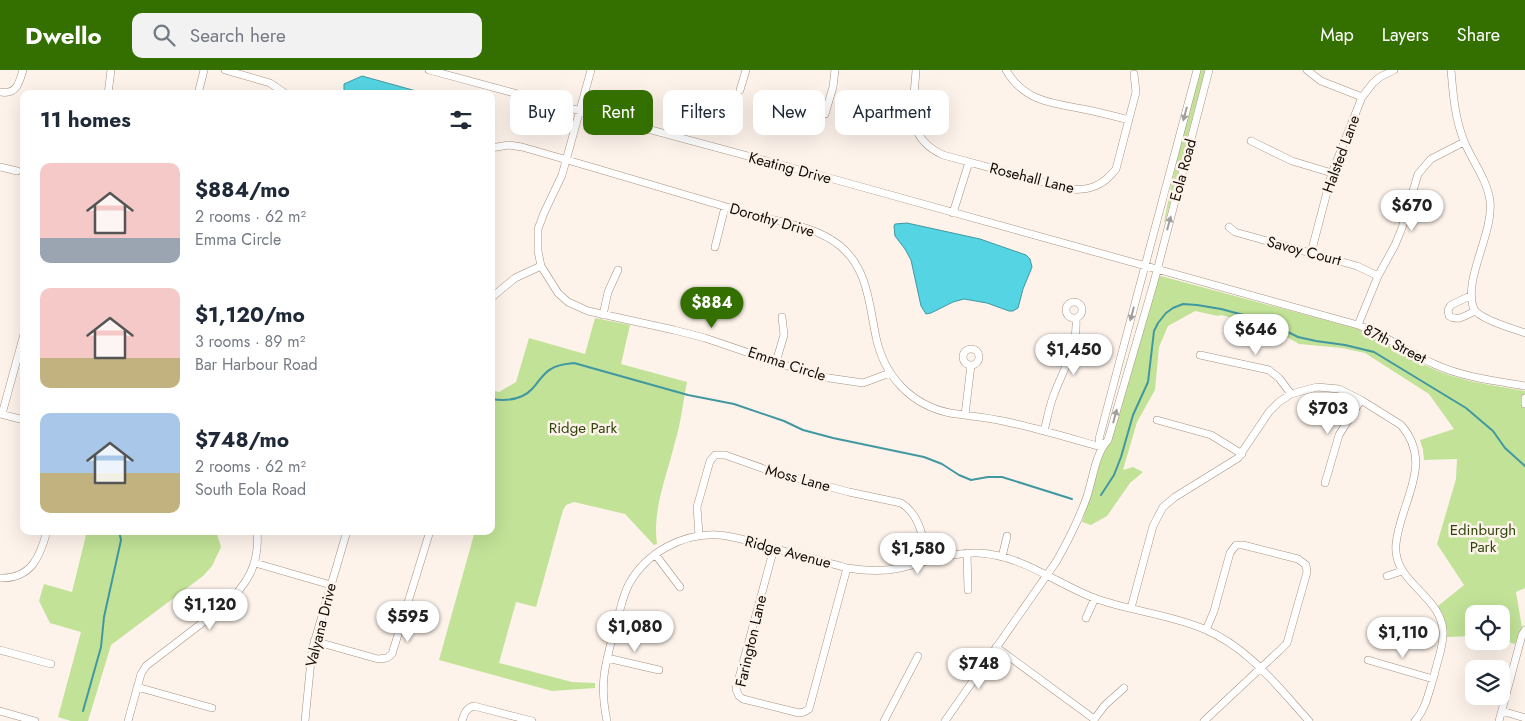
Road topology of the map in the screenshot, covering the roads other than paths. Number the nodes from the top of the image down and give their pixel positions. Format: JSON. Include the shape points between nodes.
{"nodes":[{"id":1,"x":23,"y":70,"type":"edge"},
{"id":2,"x":111,"y":70,"type":"edge"},
{"id":3,"x":204,"y":70,"type":"edge"},
{"id":4,"x":225,"y":70,"type":"edge"},
{"id":5,"x":429,"y":70,"type":"edge"},
{"id":6,"x":591,"y":70,"type":"edge"},
{"id":7,"x":746,"y":70,"type":"edge"},
{"id":8,"x":835,"y":70,"type":"edge"},
{"id":9,"x":916,"y":70,"type":"edge"},
{"id":10,"x":1006,"y":70,"type":"edge"},
{"id":11,"x":1196,"y":70,"type":"edge"},
{"id":12,"x":1208,"y":70,"type":"edge"},
{"id":13,"x":1307,"y":70,"type":"edge"},
{"id":14,"x":1394,"y":70,"type":"edge"},
{"id":15,"x":1451,"y":70,"type":"edge"},
{"id":16,"x":1134,"y":74,"type":"dead end"},
{"id":17,"x":108,"y":90,"type":"edge"},
{"id":18,"x":199,"y":90,"type":"edge"},
{"id":19,"x":280,"y":90,"type":"edge"},
{"id":20,"x":740,"y":90,"type":"dead end"},
{"id":21,"x":0,"y":92,"type":"edge"},
{"id":22,"x":1362,"y":97,"type":"junction"},
{"id":23,"x":580,"y":111,"type":"junction"},
{"id":24,"x":825,"y":114,"type":"dead end"},
{"id":25,"x":1129,"y":120,"type":"junction"},
{"id":26,"x":1251,"y":141,"type":"dead end"},
{"id":27,"x":1464,"y":142,"type":"junction"},
{"id":28,"x":495,"y":147,"type":"edge"},
{"id":29,"x":566,"y":159,"type":"junction"},
{"id":30,"x":968,"y":162,"type":"junction"},
{"id":31,"x":0,"y":167,"type":"edge"},
{"id":32,"x":17,"y":171,"type":"dead end"},
{"id":33,"x":1332,"y":173,"type":"junction"},
{"id":34,"x":725,"y":207,"type":"junction"},
{"id":35,"x":954,"y":213,"type":"junction"},
{"id":36,"x":1229,"y":227,"type":"dead end"},
{"id":37,"x":715,"y":247,"type":"dead end"},
{"id":38,"x":1311,"y":253,"type":"junction"},
{"id":39,"x":541,"y":266,"type":"junction"},
{"id":40,"x":1151,"y":268,"type":"junction"},
{"id":41,"x":618,"y":270,"type":"dead end"},
{"id":42,"x":1378,"y":276,"type":"junction"},
{"id":43,"x":495,"y":295,"type":"edge"},
{"id":44,"x":1470,"y":296,"type":"junction"},
{"id":45,"x":1475,"y":311,"type":"junction"},
{"id":46,"x":603,"y":315,"type":"junction"},
{"id":47,"x":782,"y":317,"type":"dead end"},
{"id":48,"x":1076,"y":318,"type":"dead end"},
{"id":49,"x":1358,"y":325,"type":"junction"},
{"id":50,"x":1525,"y":333,"type":"edge"},
{"id":51,"x":20,"y":348,"type":"edge"},
{"id":52,"x":1200,"y":355,"type":"dead end"},
{"id":53,"x":776,"y":362,"type":"junction"},
{"id":54,"x":970,"y":366,"type":"dead end"},
{"id":55,"x":890,"y":373,"type":"junction"},
{"id":56,"x":1525,"y":386,"type":"edge"},
{"id":57,"x":1291,"y":394,"type":"junction"},
{"id":58,"x":1525,"y":398,"type":"edge"},
{"id":59,"x":1361,"y":400,"type":"junction"},
{"id":60,"x":1525,"y":404,"type":"edge"},
{"id":61,"x":1,"y":414,"type":"edge"},
{"id":62,"x":965,"y":415,"type":"junction"},
{"id":63,"x":20,"y":419,"type":"edge"},
{"id":64,"x":1157,"y":420,"type":"dead end"},
{"id":65,"x":1044,"y":432,"type":"junction"},
{"id":66,"x":1102,"y":447,"type":"junction"},
{"id":67,"x":1242,"y":454,"type":"junction"},
{"id":68,"x":1325,"y":483,"type":"dead end"},
{"id":69,"x":46,"y":535,"type":"edge"},
{"id":70,"x":257,"y":535,"type":"edge"},
{"id":71,"x":346,"y":535,"type":"edge"},
{"id":72,"x":429,"y":535,"type":"edge"},
{"id":73,"x":699,"y":535,"type":"junction"},
{"id":74,"x":1007,"y":536,"type":"dead end"},
{"id":75,"x":774,"y":548,"type":"junction"},
{"id":76,"x":967,"y":553,"type":"junction"},
{"id":77,"x":655,"y":554,"type":"junction"},
{"id":78,"x":1002,"y":557,"type":"junction"},
{"id":79,"x":928,"y":561,"type":"junction"},
{"id":80,"x":255,"y":563,"type":"junction"},
{"id":81,"x":847,"y":568,"type":"junction"},
{"id":82,"x":1402,"y":571,"type":"junction"},
{"id":83,"x":1047,"y":575,"type":"junction"},
{"id":84,"x":1387,"y":576,"type":"dead end"},
{"id":85,"x":0,"y":578,"type":"edge"},
{"id":86,"x":331,"y":585,"type":"junction"},
{"id":87,"x":680,"y":587,"type":"dead end"},
{"id":88,"x":968,"y":590,"type":"dead end"},
{"id":89,"x":1095,"y":598,"type":"junction"},
{"id":90,"x":1131,"y":608,"type":"junction"},
{"id":91,"x":1086,"y":618,"type":"dead end"},
{"id":92,"x":1206,"y":630,"type":"junction"},
{"id":93,"x":1525,"y":630,"type":"edge"},
{"id":94,"x":314,"y":641,"type":"junction"},
{"id":95,"x":996,"y":647,"type":"junction"},
{"id":96,"x":0,"y":650,"type":"edge"},
{"id":97,"x":918,"y":656,"type":"dead end"},
{"id":98,"x":607,"y":658,"type":"junction"},
{"id":99,"x":1368,"y":660,"type":"dead end"},
{"id":100,"x":51,"y":664,"type":"dead end"},
{"id":101,"x":1260,"y":669,"type":"junction"},
{"id":102,"x":659,"y":670,"type":"dead end"},
{"id":103,"x":1433,"y":679,"type":"junction"},
{"id":104,"x":137,"y":687,"type":"junction"},
{"id":105,"x":1124,"y":688,"type":"dead end"},
{"id":106,"x":212,"y":708,"type":"dead end"},
{"id":107,"x":1502,"y":711,"type":"junction"},
{"id":108,"x":0,"y":712,"type":"edge"},
{"id":109,"x":1525,"y":718,"type":"edge"},
{"id":110,"x":1093,"y":720,"type":"edge"},
{"id":111,"x":35,"y":721,"type":"edge"},
{"id":112,"x":128,"y":721,"type":"edge"},
{"id":113,"x":305,"y":721,"type":"edge"},
{"id":114,"x":462,"y":721,"type":"edge"},
{"id":115,"x":532,"y":721,"type":"edge"},
{"id":116,"x":607,"y":721,"type":"edge"},
{"id":117,"x":884,"y":721,"type":"edge"},
{"id":118,"x":944,"y":721,"type":"edge"},
{"id":119,"x":1204,"y":721,"type":"edge"},
{"id":120,"x":1309,"y":721,"type":"edge"},
{"id":121,"x":1415,"y":721,"type":"edge"},
{"id":122,"x":1499,"y":721,"type":"edge"}],
"edges":[{"from":1,"to":21,"type":"street","via":[[17,88]]},
{"from":2,"to":17,"type":"street"},
{"from":3,"to":18,"type":"street"},
{"from":4,"to":19,"type":"street","via":[[270,83]]},
{"from":5,"to":23,"type":"street","name":"Keating Drive"},
{"from":6,"to":23,"type":"street","name":"Emma Circle"},
{"from":7,"to":20,"type":"street"},
{"from":8,"to":24,"type":"street"},
{"from":9,"to":30,"type":"street","name":"Rosehall Lane","via":[[913,120],[918,137],[932,150]]},
{"from":10,"to":25,"type":"street","via":[[1019,86],[1043,101]]},
{"from":11,"to":40,"type":"street","name":"Eola Road","one_way":true},
{"from":40,"to":12,"type":"street","name":"Eola Road","one_way":true},
{"from":13,"to":22,"type":"street","via":[[1320,81]]},
{"from":14,"to":22,"type":"street","name":"Halsted Lane","via":[[1380,76]]},
{"from":15,"to":27,"type":"street"},
{"from":16,"to":25,"type":"street","name":"Rosehall Lane","via":[[1136,92]]},
{"from":22,"to":33,"type":"street","name":"Halsted Lane"},
{"from":23,"to":29,"type":"street","name":"Emma Circle"},
{"from":23,"to":35,"type":"street","name":"Keating Drive"},
{"from":25,"to":30,"type":"street","name":"Rosehall Lane","via":[[1116,169],[1100,185],[1090,189],[1068,189]]},
{"from":26,"to":33,"type":"street","via":[[1292,161]]},
{"from":27,"to":42,"type":"street","via":[[1431,159],[1418,174],[1402,228]]},
{"from":27,"to":44,"type":"street","via":[[1490,200],[1487,227]]},
{"from":28,"to":29,"type":"street","name":"Dorothy Drive","via":[[515,145]]},
{"from":29,"to":34,"type":"street","name":"Dorothy Drive"},
{"from":29,"to":39,"type":"street","name":"Emma Circle","via":[[560,181],[538,229]]},
{"from":30,"to":35,"type":"street"},
{"from":31,"to":32,"type":"street"},
{"from":33,"to":38,"type":"street","name":"Halsted Lane"},
{"from":34,"to":37,"type":"street"},
{"from":34,"to":55,"type":"street","name":"Dorothy Drive","via":[[816,231],[846,252],[865,283],[879,349]]},
{"from":35,"to":40,"type":"street","name":"Keating Drive"},
{"from":36,"to":38,"type":"street","name":"Savoy Court","via":[[1235,232]]},
{"from":38,"to":42,"type":"street","name":"Savoy Court","via":[[1357,266]]},
{"from":39,"to":43,"type":"street","via":[[515,278]]},
{"from":39,"to":46,"type":"street","name":"Emma Circle","via":[[563,298],[581,309]]},
{"from":40,"to":49,"type":"street","name":"87th Street"},
{"from":66,"to":40,"type":"street","one_way":true,"via":[[1108,440]]},
{"from":40,"to":66,"type":"street","one_way":true,"via":[[1099,439]]},
{"from":41,"to":46,"type":"street","via":[[608,292]]},
{"from":42,"to":49,"type":"street"},
{"from":44,"to":45,"type":"street"},
{"from":44,"to":45,"type":"street","via":[[1451,304],[1449,316],[1460,318]]},
{"from":45,"to":50,"type":"street"},
{"from":46,"to":53,"type":"street","name":"Emma Circle","via":[[706,338]]},
{"from":47,"to":53,"type":"street","via":[[784,335]]},
{"from":48,"to":65,"type":"street","via":[[1074,348],[1054,396]]},
{"from":49,"to":56,"type":"street","name":"87th Street","via":[[1448,370]]},
{"from":51,"to":61,"type":"street"},
{"from":52,"to":57,"type":"street","via":[[1269,370]]},
{"from":53,"to":55,"type":"street","name":"Emma Circle","via":[[855,383],[868,382]]},
{"from":54,"to":62,"type":"street"},
{"from":55,"to":62,"type":"street","name":"Dorothy Drive","via":[[902,389],[918,401],[942,411]]},
{"from":57,"to":59,"type":"street","via":[[1325,387],[1339,389]]},
{"from":57,"to":67,"type":"street","via":[[1269,412]]},
{"from":58,"to":60,"type":"street"},
{"from":59,"to":68,"type":"street","via":[[1340,435]]},
{"from":59,"to":82,"type":"street","via":[[1400,426],[1415,450],[1416,466],[1396,544],[1396,558]]},
{"from":61,"to":63,"type":"street"},
{"from":62,"to":65,"type":"street","name":"Dorothy Drive"},
{"from":64,"to":67,"type":"street","via":[[1211,435]]},
{"from":65,"to":66,"type":"street","name":"Dorothy Drive"},
{"from":66,"to":83,"type":"street","via":[[1086,501]]},
{"from":67,"to":90,"type":"street","via":[[1175,496],[1158,513]]},
{"from":69,"to":85,"type":"street","via":[[32,567],[15,576]]},
{"from":70,"to":80,"type":"street"},
{"from":71,"to":86,"type":"street","name":"Valyana Drive"},
{"from":72,"to":94,"type":"street","via":[[392,654],[378,659]]},
{"from":73,"to":75,"type":"street","name":"Ridge Avenue","via":[[726,536]]},
{"from":73,"to":77,"type":"street","name":"Ridge Avenue","via":[[673,543]]},
{"from":73,"to":79,"type":"street","name":"Moss Lane","via":[[697,507],[710,461],[715,455],[725,455],[770,471],[901,503],[916,518]]},
{"from":74,"to":78,"type":"street"},
{"from":75,"to":81,"type":"street","name":"Ridge Avenue"},
{"from":75,"to":81,"type":"street","name":"Farington Lane","via":[[736,689],[739,696],[757,703],[799,713],[809,708]]},
{"from":76,"to":78,"type":"street","name":"Ridge Avenue"},
{"from":76,"to":79,"type":"street","name":"Ridge Avenue"},
{"from":76,"to":88,"type":"street"},
{"from":77,"to":87,"type":"street"},
{"from":77,"to":98,"type":"street","name":"Ridge Avenue","via":[[636,573],[626,590]]},
{"from":78,"to":83,"type":"street","name":"Ridge Avenue"},
{"from":79,"to":81,"type":"street","name":"Ridge Avenue","via":[[884,570]]},
{"from":80,"to":86,"type":"street"},
{"from":80,"to":104,"type":"street","via":[[234,598],[146,666]]},
{"from":82,"to":84,"type":"street"},
{"from":82,"to":103,"type":"street","via":[[1433,605],[1441,619],[1443,639]]},
{"from":83,"to":89,"type":"street","name":"Ridge Avenue"},
{"from":83,"to":95,"type":"street"},
{"from":86,"to":94,"type":"street","name":"Valyana Drive"},
{"from":89,"to":90,"type":"street","name":"Ridge Avenue"},
{"from":89,"to":91,"type":"street"},
{"from":90,"to":92,"type":"street","name":"Ridge Avenue"},
{"from":92,"to":101,"type":"street","name":"Ridge Avenue","via":[[1233,645]]},
{"from":92,"to":101,"type":"street","via":[[1230,553],[1236,545],[1298,559],[1306,565],[1307,572],[1289,638]]},
{"from":93,"to":107,"type":"street"},
{"from":94,"to":113,"type":"street","name":"Valyana Drive"},
{"from":95,"to":110,"type":"street"},
{"from":95,"to":118,"type":"street"},
{"from":96,"to":100,"type":"street"},
{"from":97,"to":117,"type":"street"},
{"from":98,"to":102,"type":"street"},
{"from":98,"to":116,"type":"street","name":"Ridge Avenue","via":[[602,691]]},
{"from":99,"to":103,"type":"street"},
{"from":101,"to":119,"type":"street"},
{"from":101,"to":120,"type":"street","name":"Ridge Avenue"},
{"from":103,"to":121,"type":"street","via":[[1425,706]]},
{"from":104,"to":106,"type":"street"},
{"from":104,"to":112,"type":"street"},
{"from":105,"to":110,"type":"street"},
{"from":107,"to":109,"type":"street"},
{"from":107,"to":122,"type":"street"},
{"from":108,"to":111,"type":"street"},
{"from":114,"to":115,"type":"street","via":[[469,707],[474,706]]}]}
